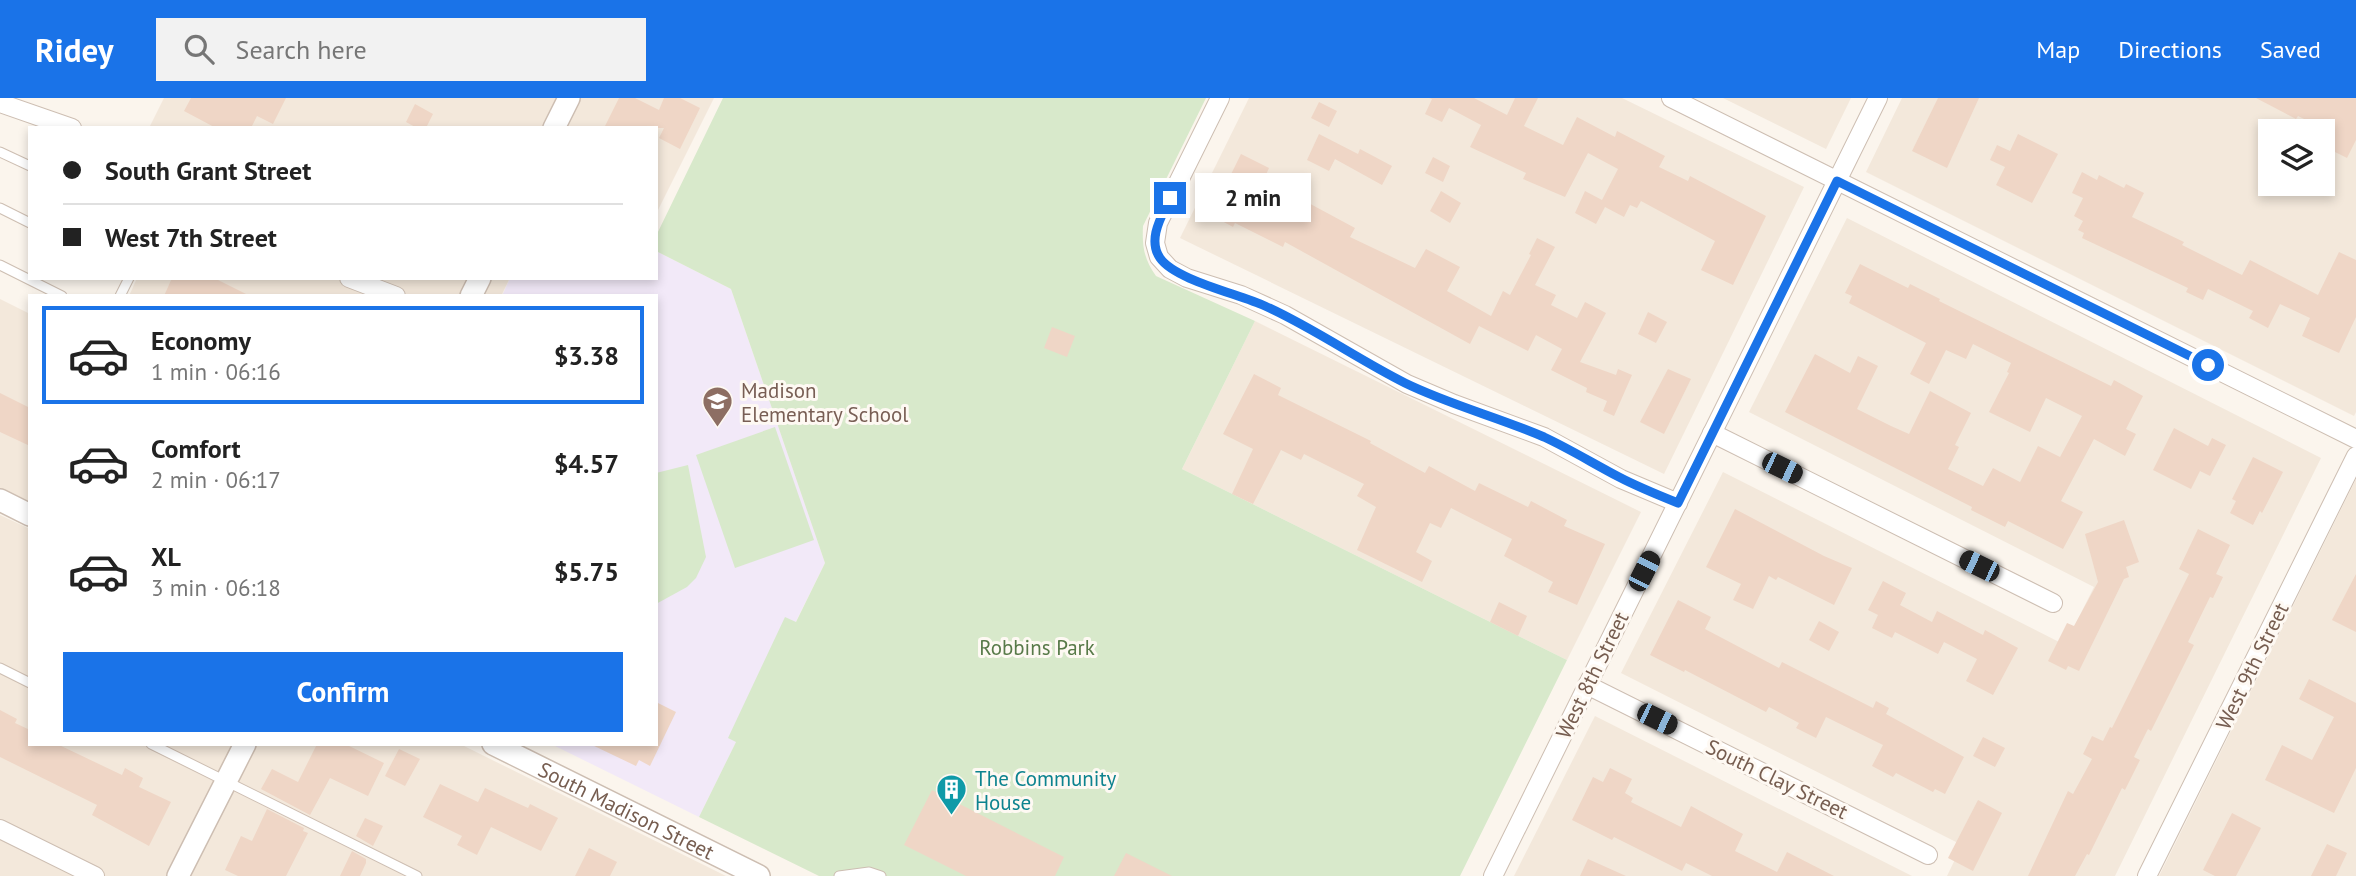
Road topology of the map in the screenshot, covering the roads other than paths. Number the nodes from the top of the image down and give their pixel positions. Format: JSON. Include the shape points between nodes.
{"nodes":[{"id":1,"x":569,"y":98,"type":"edge"},
{"id":2,"x":1220,"y":98,"type":"edge"},
{"id":3,"x":1671,"y":98,"type":"edge"},
{"id":4,"x":1878,"y":98,"type":"edge"},
{"id":5,"x":0,"y":103,"type":"edge"},
{"id":6,"x":66,"y":126,"type":"edge"},
{"id":7,"x":555,"y":126,"type":"edge"},
{"id":8,"x":0,"y":152,"type":"edge"},
{"id":9,"x":28,"y":165,"type":"edge"},
{"id":10,"x":1837,"y":181,"type":"junction"},
{"id":11,"x":0,"y":208,"type":"edge"},
{"id":12,"x":28,"y":222,"type":"edge"},
{"id":13,"x":0,"y":265,"type":"edge"},
{"id":14,"x":28,"y":279,"type":"edge"},
{"id":15,"x":30,"y":280,"type":"edge"},
{"id":16,"x":354,"y":280,"type":"edge"},
{"id":17,"x":58,"y":294,"type":"edge"},
{"id":18,"x":391,"y":294,"type":"edge"},
{"id":19,"x":1712,"y":433,"type":"junction"},
{"id":20,"x":2356,"y":439,"type":"edge"},
{"id":21,"x":2356,"y":456,"type":"edge"},
{"id":22,"x":0,"y":500,"type":"edge"},
{"id":23,"x":1678,"y":503,"type":"junction"},
{"id":24,"x":28,"y":514,"type":"edge"},
{"id":25,"x":2053,"y":603,"type":"dead end"},
{"id":26,"x":0,"y":668,"type":"edge"},
{"id":27,"x":28,"y":682,"type":"edge"},
{"id":28,"x":1587,"y":685,"type":"junction"},
{"id":29,"x":155,"y":746,"type":"edge"},
{"id":30,"x":244,"y":746,"type":"edge"},
{"id":31,"x":497,"y":746,"type":"edge"},
{"id":32,"x":225,"y":780,"type":"junction"},
{"id":33,"x":0,"y":829,"type":"edge"},
{"id":34,"x":1928,"y":855,"type":"dead end"},
{"id":35,"x":95,"y":876,"type":"edge"},
{"id":36,"x":178,"y":876,"type":"edge"},
{"id":37,"x":417,"y":876,"type":"edge"},
{"id":38,"x":760,"y":876,"type":"edge"},
{"id":39,"x":839,"y":876,"type":"edge"},
{"id":40,"x":881,"y":876,"type":"edge"},
{"id":41,"x":1493,"y":876,"type":"edge"},
{"id":42,"x":2147,"y":876,"type":"edge"}],
"edges":[{"from":1,"to":7,"type":"street"},
{"from":2,"to":23,"type":"street","via":[[1158,223],[1155,243],[1159,257],[1170,269],[1285,314],[1407,384],[1545,438]]},
{"from":3,"to":10,"type":"street"},
{"from":4,"to":10,"type":"street","name":"West 8th Street"},
{"from":5,"to":6,"type":"street"},
{"from":8,"to":9,"type":"lane"},
{"from":10,"to":19,"type":"street","name":"West 8th Street"},
{"from":10,"to":20,"type":"street"},
{"from":11,"to":12,"type":"lane"},
{"from":13,"to":14,"type":"lane"},
{"from":15,"to":17,"type":"lane"},
{"from":16,"to":18,"type":"street"},
{"from":19,"to":23,"type":"street","name":"West 8th Street"},
{"from":19,"to":25,"type":"street"},
{"from":21,"to":42,"type":"street","name":"West 9th Street"},
{"from":22,"to":24,"type":"street"},
{"from":23,"to":28,"type":"street","name":"West 8th Street"},
{"from":26,"to":27,"type":"lane"},
{"from":28,"to":34,"type":"street","name":"South Clay Street"},
{"from":28,"to":41,"type":"street","name":"West 8th Street"},
{"from":29,"to":32,"type":"lane"},
{"from":30,"to":32,"type":"street"},
{"from":31,"to":38,"type":"street","name":"South Madison Street"},
{"from":32,"to":36,"type":"street"},
{"from":32,"to":37,"type":"lane"},
{"from":33,"to":35,"type":"street"},
{"from":39,"to":40,"type":"lane","via":[[869,872]]}]}
